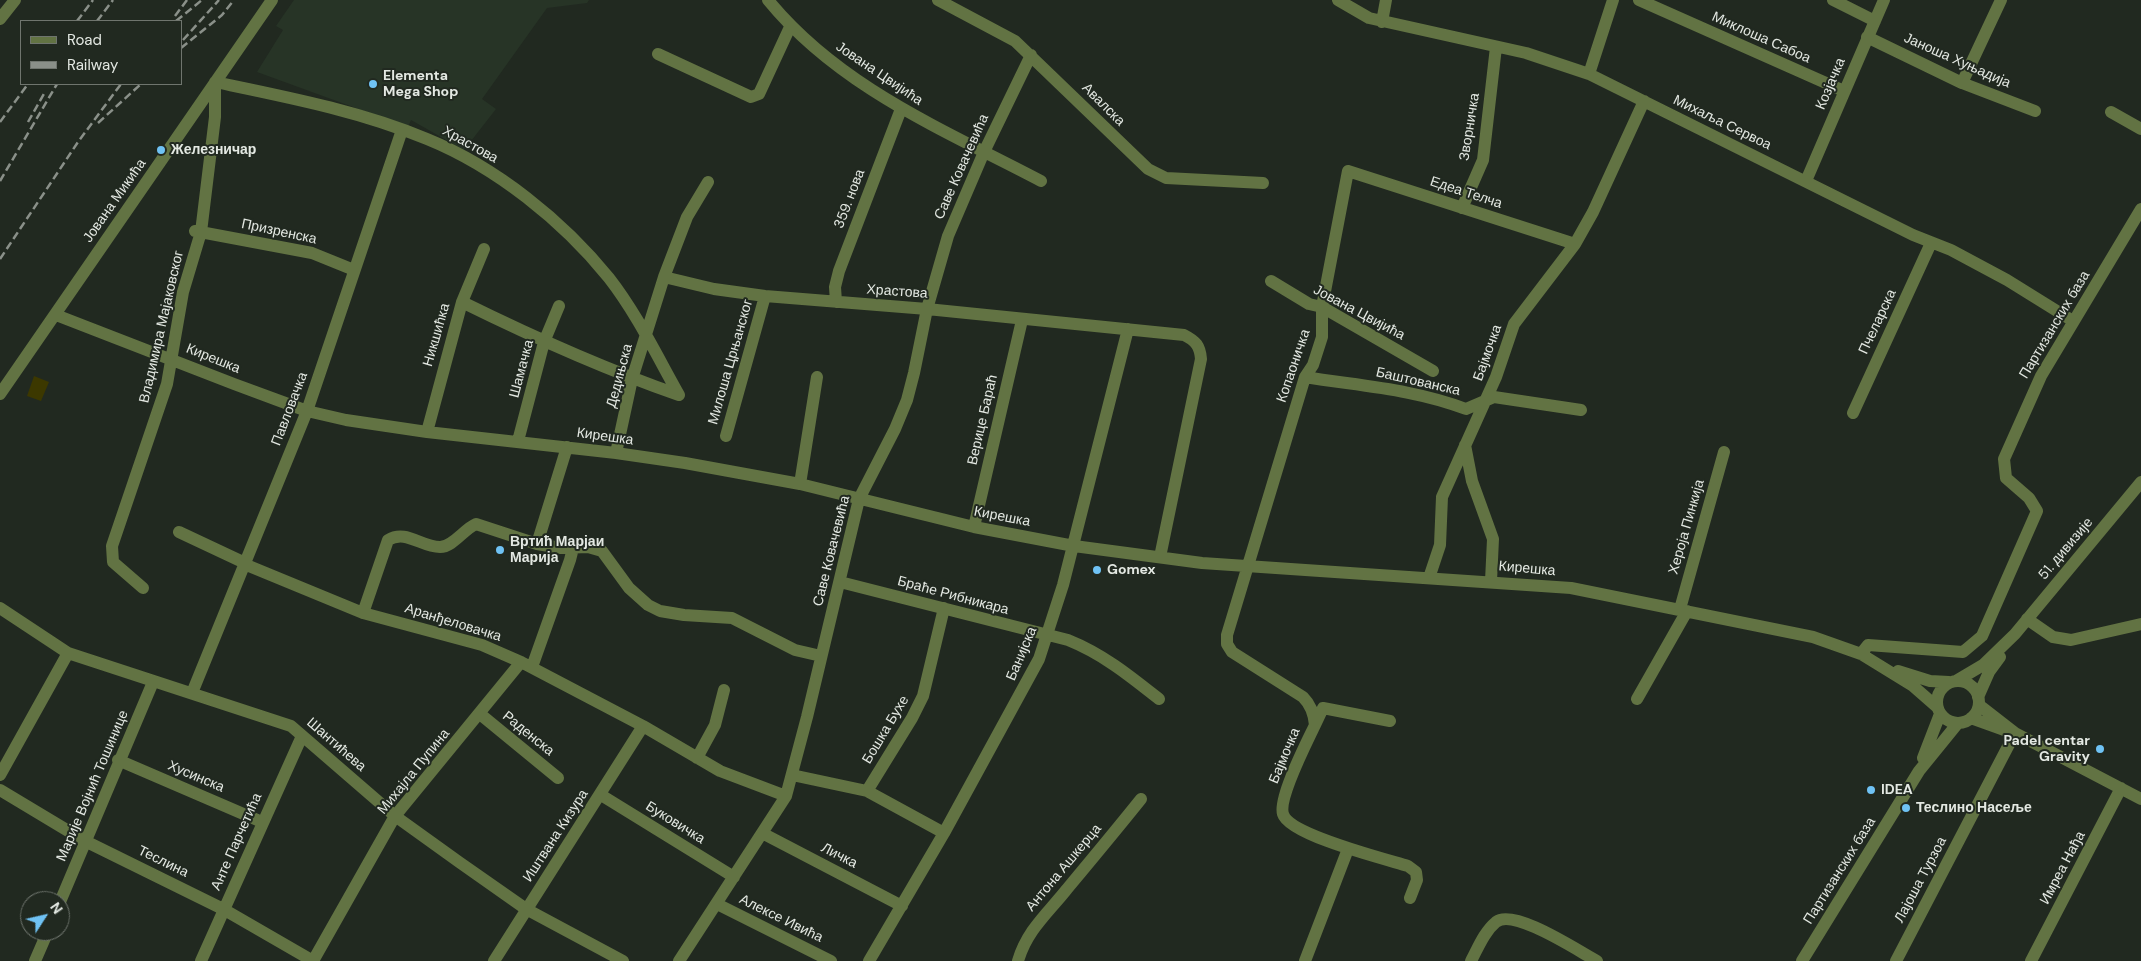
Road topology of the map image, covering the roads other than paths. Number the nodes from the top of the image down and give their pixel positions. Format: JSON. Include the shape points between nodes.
{"nodes":[{"id":1,"x":15,"y":0,"type":"edge"},
{"id":2,"x":272,"y":0,"type":"edge"},
{"id":3,"x":768,"y":0,"type":"edge"},
{"id":4,"x":938,"y":0,"type":"edge"},
{"id":5,"x":1338,"y":0,"type":"edge"},
{"id":6,"x":1386,"y":0,"type":"edge"},
{"id":7,"x":1613,"y":0,"type":"edge"},
{"id":8,"x":1638,"y":0,"type":"edge"},
{"id":9,"x":1833,"y":0,"type":"edge"},
{"id":10,"x":1884,"y":0,"type":"edge"},
{"id":11,"x":2001,"y":0,"type":"edge"},
{"id":12,"x":0,"y":19,"type":"edge"},
{"id":13,"x":1875,"y":21,"type":"junction"},
{"id":14,"x":1382,"y":22,"type":"junction"},
{"id":15,"x":790,"y":27,"type":"junction"},
{"id":16,"x":1868,"y":37,"type":"junction"},
{"id":17,"x":1496,"y":47,"type":"junction"},
{"id":18,"x":658,"y":54,"type":"dead end"},
{"id":19,"x":1031,"y":54,"type":"junction"},
{"id":20,"x":1589,"y":74,"type":"junction"},
{"id":21,"x":215,"y":82,"type":"junction"},
{"id":22,"x":1962,"y":83,"type":"junction"},
{"id":23,"x":1844,"y":91,"type":"junction"},
{"id":24,"x":1644,"y":101,"type":"junction"},
{"id":25,"x":901,"y":109,"type":"junction"},
{"id":26,"x":2034,"y":111,"type":"dead end"},
{"id":27,"x":2111,"y":112,"type":"dead end"},
{"id":28,"x":2141,"y":129,"type":"edge"},
{"id":29,"x":402,"y":130,"type":"junction"},
{"id":30,"x":984,"y":152,"type":"junction"},
{"id":31,"x":1348,"y":171,"type":"joint"},
{"id":32,"x":1041,"y":181,"type":"dead end"},
{"id":33,"x":1806,"y":181,"type":"junction"},
{"id":34,"x":708,"y":182,"type":"dead end"},
{"id":35,"x":1264,"y":183,"type":"dead end"},
{"id":36,"x":1462,"y":208,"type":"junction"},
{"id":37,"x":2141,"y":208,"type":"edge"},
{"id":38,"x":198,"y":231,"type":"junction"},
{"id":39,"x":1931,"y":243,"type":"junction"},
{"id":40,"x":1575,"y":244,"type":"junction"},
{"id":41,"x":484,"y":249,"type":"dead end"},
{"id":42,"x":354,"y":270,"type":"junction"},
{"id":43,"x":664,"y":277,"type":"junction"},
{"id":44,"x":1270,"y":282,"type":"dead end"},
{"id":45,"x":765,"y":296,"type":"junction"},
{"id":46,"x":462,"y":302,"type":"junction"},
{"id":47,"x":836,"y":302,"type":"junction"},
{"id":48,"x":559,"y":306,"type":"dead end"},
{"id":49,"x":1322,"y":307,"type":"junction"},
{"id":50,"x":926,"y":309,"type":"junction"},
{"id":51,"x":56,"y":314,"type":"junction"},
{"id":52,"x":1022,"y":320,"type":"junction"},
{"id":53,"x":2073,"y":321,"type":"junction"},
{"id":54,"x":1128,"y":329,"type":"junction"},
{"id":55,"x":646,"y":336,"type":"junction"},
{"id":56,"x":544,"y":342,"type":"junction"},
{"id":57,"x":170,"y":358,"type":"junction"},
{"id":58,"x":1432,"y":371,"type":"dead end"},
{"id":59,"x":1305,"y":377,"type":"junction"},
{"id":60,"x":817,"y":378,"type":"dead end"},
{"id":61,"x":632,"y":379,"type":"junction"},
{"id":62,"x":0,"y":394,"type":"edge"},
{"id":63,"x":1486,"y":399,"type":"junction"},
{"id":64,"x":1581,"y":410,"type":"dead end"},
{"id":65,"x":307,"y":411,"type":"junction"},
{"id":66,"x":1853,"y":413,"type":"dead end"},
{"id":67,"x":427,"y":432,"type":"junction"},
{"id":68,"x":726,"y":436,"type":"dead end"},
{"id":69,"x":518,"y":441,"type":"junction"},
{"id":70,"x":1465,"y":445,"type":"junction"},
{"id":71,"x":567,"y":447,"type":"junction"},
{"id":72,"x":1724,"y":452,"type":"dead end"},
{"id":73,"x":616,"y":453,"type":"junction"},
{"id":74,"x":2141,"y":482,"type":"edge"},
{"id":75,"x":800,"y":484,"type":"junction"},
{"id":76,"x":859,"y":499,"type":"junction"},
{"id":77,"x":974,"y":527,"type":"junction"},
{"id":78,"x":179,"y":532,"type":"dead end"},
{"id":79,"x":537,"y":544,"type":"junction"},
{"id":80,"x":1074,"y":546,"type":"junction"},
{"id":81,"x":573,"y":548,"type":"junction"},
{"id":82,"x":1160,"y":557,"type":"junction"},
{"id":83,"x":245,"y":563,"type":"junction"},
{"id":84,"x":1247,"y":567,"type":"junction"},
{"id":85,"x":1429,"y":578,"type":"junction"},
{"id":86,"x":1491,"y":581,"type":"junction"},
{"id":87,"x":840,"y":582,"type":"junction"},
{"id":88,"x":143,"y":588,"type":"dead end"},
{"id":89,"x":0,"y":608,"type":"edge"},
{"id":90,"x":944,"y":608,"type":"junction"},
{"id":91,"x":1684,"y":610,"type":"junction"},
{"id":92,"x":363,"y":612,"type":"junction"},
{"id":93,"x":2027,"y":619,"type":"junction"},
{"id":94,"x":2141,"y":624,"type":"edge"},
{"id":95,"x":2015,"y":634,"type":"junction"},
{"id":96,"x":1047,"y":636,"type":"junction"},
{"id":97,"x":68,"y":653,"type":"junction"},
{"id":98,"x":1861,"y":654,"type":"junction"},
{"id":99,"x":822,"y":656,"type":"junction"},
{"id":100,"x":527,"y":665,"type":"junction"},
{"id":101,"x":1881,"y":666,"type":"junction"},
{"id":102,"x":1953,"y":681,"type":"junction"},
{"id":103,"x":153,"y":682,"type":"junction"},
{"id":104,"x":724,"y":690,"type":"dead end"},
{"id":105,"x":192,"y":693,"type":"junction"},
{"id":106,"x":1159,"y":699,"type":"dead end"},
{"id":107,"x":1637,"y":699,"type":"dead end"},
{"id":108,"x":1978,"y":701,"type":"junction"},
{"id":109,"x":1310,"y":704,"type":"junction"},
{"id":110,"x":1323,"y":708,"type":"junction"},
{"id":111,"x":1939,"y":711,"type":"junction"},
{"id":112,"x":480,"y":714,"type":"junction"},
{"id":113,"x":1971,"y":718,"type":"junction"},
{"id":114,"x":1390,"y":721,"type":"dead end"},
{"id":115,"x":1958,"y":723,"type":"junction"},
{"id":116,"x":1314,"y":725,"type":"junction"},
{"id":117,"x":643,"y":726,"type":"junction"},
{"id":118,"x":2015,"y":733,"type":"junction"},
{"id":119,"x":302,"y":736,"type":"junction"},
{"id":120,"x":697,"y":758,"type":"junction"},
{"id":121,"x":118,"y":760,"type":"junction"},
{"id":122,"x":1919,"y":770,"type":"junction"},
{"id":123,"x":0,"y":775,"type":"edge"},
{"id":124,"x":792,"y":775,"type":"junction"},
{"id":125,"x":558,"y":778,"type":"dead end"},
{"id":126,"x":2122,"y":788,"type":"junction"},
{"id":127,"x":0,"y":790,"type":"edge"},
{"id":128,"x":867,"y":790,"type":"junction"},
{"id":129,"x":601,"y":795,"type":"junction"},
{"id":130,"x":786,"y":796,"type":"junction"},
{"id":131,"x":1141,"y":799,"type":"dead end"},
{"id":132,"x":2141,"y":799,"type":"edge"},
{"id":133,"x":395,"y":816,"type":"junction"},
{"id":134,"x":262,"y":822,"type":"junction"},
{"id":135,"x":762,"y":833,"type":"junction"},
{"id":136,"x":944,"y":834,"type":"junction"},
{"id":137,"x":85,"y":840,"type":"junction"},
{"id":138,"x":1348,"y":849,"type":"junction"},
{"id":139,"x":734,"y":877,"type":"junction"},
{"id":140,"x":64,"y":891,"type":"edge"},
{"id":141,"x":1410,"y":898,"type":"dead end"},
{"id":142,"x":717,"y":904,"type":"junction"},
{"id":143,"x":902,"y":906,"type":"junction"},
{"id":144,"x":223,"y":909,"type":"junction"},
{"id":145,"x":526,"y":910,"type":"junction"},
{"id":146,"x":44,"y":941,"type":"edge"},
{"id":147,"x":35,"y":961,"type":"edge"},
{"id":148,"x":201,"y":961,"type":"edge"},
{"id":149,"x":313,"y":961,"type":"edge"},
{"id":150,"x":494,"y":961,"type":"edge"},
{"id":151,"x":623,"y":961,"type":"edge"},
{"id":152,"x":679,"y":961,"type":"edge"},
{"id":153,"x":831,"y":961,"type":"edge"},
{"id":154,"x":869,"y":961,"type":"edge"},
{"id":155,"x":1018,"y":961,"type":"edge"},
{"id":156,"x":1305,"y":961,"type":"edge"},
{"id":157,"x":1470,"y":961,"type":"edge"},
{"id":158,"x":1597,"y":961,"type":"edge"},
{"id":159,"x":1802,"y":961,"type":"edge"},
{"id":160,"x":1896,"y":961,"type":"edge"},
{"id":161,"x":2031,"y":961,"type":"edge"}],
"edges":[{"from":1,"to":12,"type":"street"},
{"from":2,"to":21,"type":"street","name":"Јована Микића"},
{"from":3,"to":15,"type":"street","name":"Јована Цвијића"},
{"from":4,"to":19,"type":"street","name":"Авалска","via":[[1016,41]]},
{"from":5,"to":14,"type":"street","name":"Михаља Сервоа"},
{"from":6,"to":14,"type":"street"},
{"from":7,"to":20,"type":"street"},
{"from":8,"to":23,"type":"street","name":"Миклоша Сабоа"},
{"from":9,"to":13,"type":"street"},
{"from":10,"to":13,"type":"street","name":"Козјачка"},
{"from":11,"to":22,"type":"street"},
{"from":13,"to":16,"type":"street","name":"Козјачка"},
{"from":14,"to":17,"type":"street","name":"Михаља Сервоа"},
{"from":15,"to":18,"type":"street","via":[[760,94],[755,97]]},
{"from":15,"to":25,"type":"street","name":"Јована Цвијића","via":[[832,63]]},
{"from":16,"to":22,"type":"street","name":"Јаноша Хуњадија"},
{"from":16,"to":23,"type":"street","name":"Козјачка"},
{"from":17,"to":20,"type":"street","name":"Михаља Сервоа"},
{"from":17,"to":36,"type":"street","name":"Зворничка","via":[[1482,160]]},
{"from":19,"to":30,"type":"street","name":"Саве Ковачевића"},
{"from":19,"to":35,"type":"street","name":"Авалска","via":[[1148,169],[1166,178]]},
{"from":20,"to":24,"type":"street","name":"Михаља Сервоа"},
{"from":21,"to":29,"type":"street","name":"Храстова","via":[[319,105]]},
{"from":21,"to":38,"type":"street","name":"Владимира Мајаковског","via":[[215,117]]},
{"from":21,"to":51,"type":"street","name":"Јована Микића"},
{"from":22,"to":26,"type":"street","name":"Јаноша Хуњадија"},
{"from":23,"to":33,"type":"street","name":"Козјачка"},
{"from":24,"to":33,"type":"street","name":"Михаља Сервоа"},
{"from":24,"to":40,"type":"street","name":"Бајмочка"},
{"from":25,"to":30,"type":"street","name":"Јована Цвијића"},
{"from":25,"to":47,"type":"street","name":"359. нова","via":[[839,271],[835,286]]},
{"from":27,"to":28,"type":"street"},
{"from":29,"to":42,"type":"street","name":"Павловачка"},
{"from":29,"to":55,"type":"street","name":"Храстова","via":[[428,139],[479,166],[551,217],[609,278]]},
{"from":30,"to":32,"type":"street","name":"Јована Цвијића"},
{"from":30,"to":50,"type":"street","name":"Саве Ковачевића","via":[[948,236]]},
{"from":31,"to":36,"type":"street","name":"Едеа Телча"},
{"from":31,"to":49,"type":"street","name":"Копаоничка"},
{"from":33,"to":39,"type":"street","name":"Михаља Сервоа"},
{"from":34,"to":43,"type":"street","via":[[687,217]]},
{"from":36,"to":40,"type":"street","name":"Едеа Телча"},
{"from":37,"to":53,"type":"street","name":"Партизанских база"},
{"from":38,"to":42,"type":"street","name":"Призренска","via":[[312,253]]},
{"from":38,"to":57,"type":"street","name":"Владимира Мајаковског"},
{"from":39,"to":53,"type":"street","name":"Михаља Сервоа","via":[[1999,276]]},
{"from":39,"to":66,"type":"street","name":"Пчеларска"},
{"from":40,"to":63,"type":"street","name":"Бајмочка","via":[[1514,324]]},
{"from":41,"to":46,"type":"street","name":"Никшићка"},
{"from":42,"to":65,"type":"street","name":"Павловачка"},
{"from":43,"to":45,"type":"street","name":"Храстова","via":[[714,289]]},
{"from":43,"to":55,"type":"street"},
{"from":44,"to":49,"type":"street","name":"Јована Цвијића","via":[[1309,304]]},
{"from":45,"to":47,"type":"street","name":"Храстова"},
{"from":45,"to":68,"type":"street","name":"Милоша Црњанског"},
{"from":46,"to":56,"type":"street"},
{"from":46,"to":67,"type":"street","name":"Никшићка"},
{"from":47,"to":50,"type":"street","name":"Храстова"},
{"from":48,"to":56,"type":"street","name":"Шамачка"},
{"from":49,"to":58,"type":"street","name":"Јована Цвијића"},
{"from":49,"to":59,"type":"street","name":"Копаоничка","via":[[1322,337]]},
{"from":50,"to":52,"type":"street","name":"Храстова"},
{"from":50,"to":76,"type":"street","name":"Саве Ковачевића","via":[[907,400]]},
{"from":51,"to":57,"type":"street","name":"Кирешка"},
{"from":51,"to":62,"type":"street","name":"Јована Микића"},
{"from":52,"to":54,"type":"street","name":"Храстова"},
{"from":52,"to":77,"type":"street","name":"Верице Бараћ"},
{"from":53,"to":98,"type":"street","name":"Партизанских база","via":[[2041,376],[2004,459],[2006,478],[2029,498],[2037,511],[1982,636],[1963,652],[1868,645]]},
{"from":54,"to":80,"type":"street","name":"Банијска"},
{"from":54,"to":82,"type":"street","via":[[1184,335],[1194,340],[1200,349],[1201,360]]},
{"from":55,"to":61,"type":"street","name":"Дедињска"},
{"from":55,"to":61,"type":"street","name":"Храстова","via":[[679,395]]},
{"from":56,"to":61,"type":"street"},
{"from":56,"to":69,"type":"street","name":"Шамачка"},
{"from":57,"to":65,"type":"street","name":"Кирешка"},
{"from":57,"to":88,"type":"street","name":"Владимира Мајаковског","via":[[167,384],[112,546],[113,562]]},
{"from":59,"to":63,"type":"street","name":"Баштованска","via":[[1388,388],[1466,409]]},
{"from":59,"to":84,"type":"street","name":"Копаоничка"},
{"from":60,"to":75,"type":"street"},
{"from":61,"to":73,"type":"street","name":"Дедињска"},
{"from":63,"to":64,"type":"street","name":"Баштованска","via":[[1494,397]]},
{"from":63,"to":70,"type":"street","name":"Бајмочка"},
{"from":65,"to":67,"type":"street","name":"Кирешка"},
{"from":65,"to":83,"type":"street","name":"Павловачка"},
{"from":67,"to":69,"type":"street","name":"Кирешка"},
{"from":69,"to":71,"type":"street","name":"Кирешка"},
{"from":70,"to":85,"type":"street","name":"Бајмочка","via":[[1442,497],[1440,545]]},
{"from":70,"to":86,"type":"street","via":[[1472,481],[1493,539]]},
{"from":71,"to":73,"type":"street","name":"Кирешка"},
{"from":71,"to":79,"type":"street"},
{"from":72,"to":91,"type":"street","name":"Хероја Пинкија"},
{"from":73,"to":75,"type":"street","name":"Кирешка"},
{"from":74,"to":93,"type":"street","name":"51. дивизије"},
{"from":75,"to":76,"type":"street","name":"Кирешка"},
{"from":76,"to":77,"type":"street","name":"Кирешка"},
{"from":76,"to":87,"type":"street","name":"Саве Ковачевића"},
{"from":77,"to":80,"type":"street","name":"Кирешка"},
{"from":78,"to":83,"type":"street","name":"Аранђеловачка"},
{"from":79,"to":81,"type":"street"},
{"from":79,"to":92,"type":"street","via":[[476,524],[446,547],[407,536],[395,536],[388,540],[383,550]]},
{"from":80,"to":82,"type":"street","name":"Кирешка"},
{"from":80,"to":96,"type":"street","name":"Банијска"},
{"from":81,"to":99,"type":"street","via":[[588,547],[602,551],[629,588],[660,611],[732,618],[795,650]]},
{"from":81,"to":100,"type":"street","name":"Михајла Пупина"},
{"from":82,"to":84,"type":"street","name":"Кирешка"},
{"from":83,"to":92,"type":"street","name":"Аранђеловачка"},
{"from":83,"to":105,"type":"street","name":"Павловачка"},
{"from":84,"to":85,"type":"street","name":"Кирешка"},
{"from":84,"to":109,"type":"street","via":[[1227,635],[1228,644],[1237,656],[1304,697]]},
{"from":85,"to":86,"type":"street","name":"Кирешка"},
{"from":86,"to":91,"type":"street","name":"Кирешка","via":[[1571,588]]},
{"from":87,"to":90,"type":"street","name":"Браће Рибникара"},
{"from":87,"to":99,"type":"street","name":"Саве Ковачевића"},
{"from":89,"to":97,"type":"street","name":"Шантићева"},
{"from":90,"to":96,"type":"street","name":"Браће Рибникара"},
{"from":90,"to":128,"type":"street","name":"Бошка Бухе","via":[[923,696]]},
{"from":91,"to":98,"type":"street","name":"Кирешка","via":[[1813,637]]},
{"from":91,"to":107,"type":"street","name":"Хероја Пинкија"},
{"from":92,"to":100,"type":"street","name":"Аранђеловачка","via":[[482,645]]},
{"from":93,"to":94,"type":"street","via":[[2052,637],[2071,640]]},
{"from":93,"to":95,"type":"street","name":"51. дивизије"},
{"from":95,"to":102,"type":"street","name":"51. дивизије","via":[[1982,665]]},
{"from":95,"to":108,"type":"street","name":"51. дивизије","via":[[1989,672]]},
{"from":96,"to":106,"type":"street","name":"Браће Рибникара","via":[[1090,648]]},
{"from":96,"to":136,"type":"street","name":"Банијска","via":[[1035,667]]},
{"from":97,"to":103,"type":"street","name":"Шантићева"},
{"from":97,"to":123,"type":"street"},
{"from":98,"to":101,"type":"street","name":"Кирешка"},
{"from":99,"to":124,"type":"street","name":"Саве Ковачевића"},
{"from":100,"to":112,"type":"street","name":"Михајла Пупина"},
{"from":100,"to":117,"type":"street","name":"Аранђеловачка"},
{"from":101,"to":102,"type":"street","name":"Кирешка","via":[[1930,681]]},
{"from":101,"to":111,"type":"street","name":"Кирешка","via":[[1918,690]]},
{"from":102,"to":108,"type":"street","via":[[1970,685]]},
{"from":102,"to":111,"type":"street","via":[[1938,692]]},
{"from":103,"to":105,"type":"street","name":"Шантићева"},
{"from":103,"to":121,"type":"street","name":"Марије Војнић Тошинице"},
{"from":104,"to":120,"type":"street","via":[[715,725]]},
{"from":105,"to":119,"type":"street","name":"Шантићева","via":[[291,726]]},
{"from":108,"to":113,"type":"street"},
{"from":108,"to":118,"type":"street"},
{"from":109,"to":110,"type":"street"},
{"from":109,"to":116,"type":"street","name":"Бајмочка"},
{"from":110,"to":114,"type":"street"},
{"from":110,"to":116,"type":"street","name":"Бајмочка"},
{"from":111,"to":115,"type":"street","via":[[1950,722]]},
{"from":111,"to":122,"type":"street","name":"Партизанских база"},
{"from":112,"to":125,"type":"street","name":"Раденска"},
{"from":112,"to":133,"type":"street","name":"Михајла Пупина"},
{"from":113,"to":115,"type":"street"},
{"from":113,"to":118,"type":"street"},
{"from":115,"to":122,"type":"street","name":"Партизанских база"},
{"from":116,"to":138,"type":"street","name":"Бајмочка","via":[[1284,797],[1283,815],[1290,824]]},
{"from":117,"to":120,"type":"street","name":"Аранђеловачка"},
{"from":117,"to":129,"type":"street","name":"Иштвана Кизура"},
{"from":118,"to":126,"type":"street"},
{"from":118,"to":160,"type":"street","name":"Лајоша Турзоа"},
{"from":119,"to":133,"type":"street","name":"Шантићева"},
{"from":119,"to":134,"type":"street","name":"Анте Парчетића"},
{"from":120,"to":130,"type":"street","name":"Аранђеловачка","via":[[720,771]]},
{"from":121,"to":134,"type":"street","name":"Хусинска"},
{"from":121,"to":137,"type":"street","name":"Марије Војнић Тошинице"},
{"from":122,"to":159,"type":"street","name":"Партизанских база"},
{"from":124,"to":128,"type":"street"},
{"from":124,"to":130,"type":"street","name":"Саве Ковачевића"},
{"from":126,"to":132,"type":"street"},
{"from":126,"to":161,"type":"street","name":"Имреа Нађа"},
{"from":127,"to":137,"type":"street","name":"Теслина"},
{"from":128,"to":136,"type":"street"},
{"from":129,"to":139,"type":"street","name":"Буковичка"},
{"from":129,"to":145,"type":"street","name":"Иштвана Кизура"},
{"from":130,"to":135,"type":"street","name":"Саве Ковачевића"},
{"from":131,"to":155,"type":"street","name":"Антона Ашкерца","via":[[1043,914],[1028,935]]},
{"from":133,"to":145,"type":"street","name":"Шантићева"},
{"from":133,"to":149,"type":"street","name":"Михајла Пупина"},
{"from":134,"to":144,"type":"street","name":"Анте Парчетића"},
{"from":135,"to":139,"type":"street","name":"Саве Ковачевића"},
{"from":135,"to":143,"type":"street","name":"Личка"},
{"from":136,"to":143,"type":"street","name":"Банијска"},
{"from":137,"to":140,"type":"street","name":"Марије Војнић Тошинице"},
{"from":137,"to":144,"type":"street","name":"Теслина"},
{"from":138,"to":141,"type":"street","name":"Бајмочка","via":[[1408,866],[1416,872],[1417,880]]},
{"from":138,"to":156,"type":"street"},
{"from":139,"to":142,"type":"street","name":"Саве Ковачевића"},
{"from":142,"to":152,"type":"street","name":"Саве Ковачевића"},
{"from":142,"to":153,"type":"street","name":"Алексе Ивића"},
{"from":143,"to":154,"type":"street","name":"Банијска"},
{"from":144,"to":148,"type":"street","name":"Анте Парчетића"},
{"from":144,"to":149,"type":"street","name":"Теслина"},
{"from":145,"to":150,"type":"street","name":"Иштвана Кизура"},
{"from":145,"to":151,"type":"street","name":"Шантићева"},
{"from":146,"to":147,"type":"street"},
{"from":157,"to":158,"type":"street","via":[[1489,930],[1498,921],[1509,918],[1529,924]]}]}
